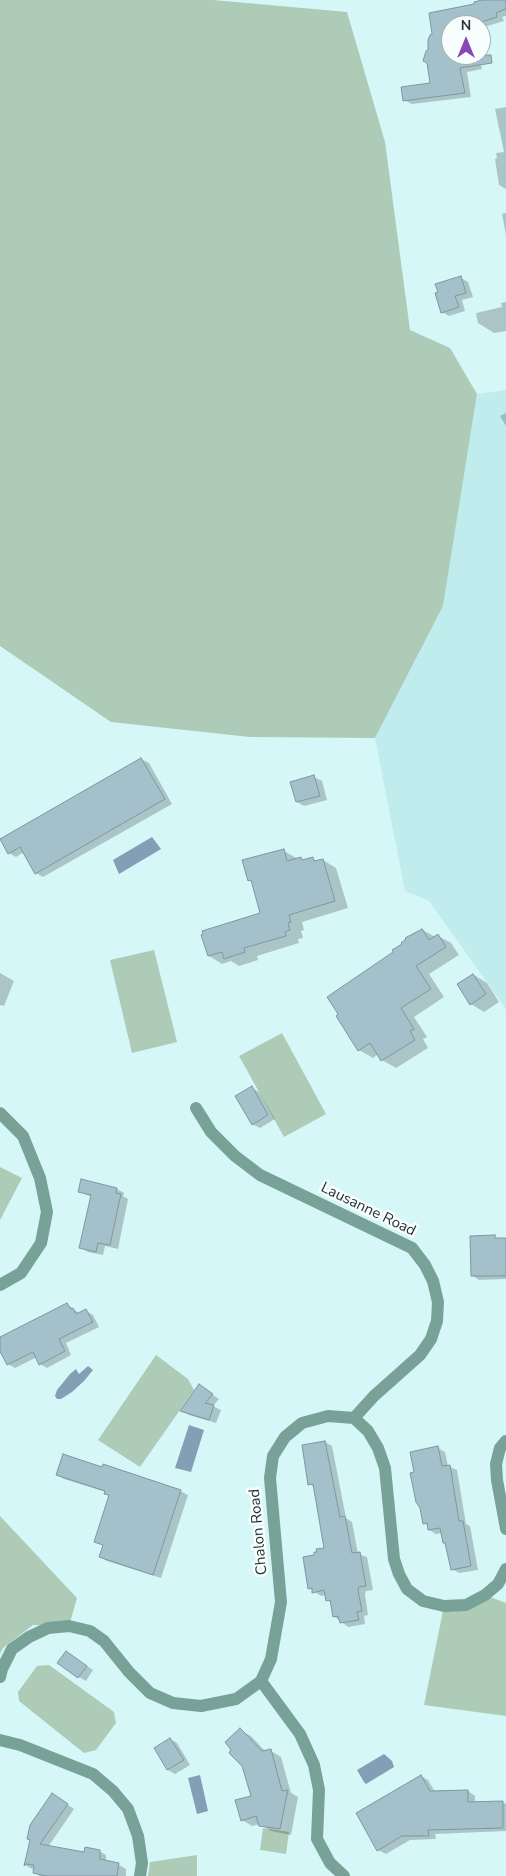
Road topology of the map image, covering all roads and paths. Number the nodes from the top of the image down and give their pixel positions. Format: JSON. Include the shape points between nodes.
{"nodes":[{"id":1,"x":196,"y":1108,"type":"dead end"},
{"id":2,"x":0,"y":1113,"type":"edge"},
{"id":3,"x":0,"y":1285,"type":"edge"},
{"id":4,"x":354,"y":1418,"type":"junction"},
{"id":5,"x":506,"y":1441,"type":"edge"},
{"id":6,"x":506,"y":1529,"type":"edge"},
{"id":7,"x":506,"y":1569,"type":"edge"},
{"id":8,"x":0,"y":1678,"type":"edge"},
{"id":9,"x":261,"y":1681,"type":"junction"},
{"id":10,"x":0,"y":1740,"type":"edge"},
{"id":11,"x":140,"y":1876,"type":"edge"},
{"id":12,"x":344,"y":1876,"type":"edge"}],
"edges":[{"from":1,"to":4,"type":"street","name":"Lausanne Road","via":[[211,1132],[260,1175],[412,1248],[425,1265],[438,1302],[437,1321],[431,1339],[420,1355]]},
{"from":2,"to":3,"type":"street","via":[[23,1136],[40,1178],[46,1212],[41,1243],[21,1273]]},
{"from":4,"to":7,"type":"street","via":[[368,1431],[385,1468],[394,1559],[407,1589],[423,1601],[444,1606],[466,1604],[498,1584]]},
{"from":4,"to":9,"type":"street","name":"Chalon Road","via":[[328,1416],[302,1423],[285,1437],[273,1456],[270,1478],[281,1602],[272,1659]]},
{"from":5,"to":6,"type":"street","via":[[500,1448],[496,1464]]},
{"from":8,"to":9,"type":"street","name":"Chalon Road","via":[[12,1649],[29,1636],[48,1628],[69,1626],[90,1631],[104,1641],[150,1693],[173,1703],[201,1706],[236,1699]]},
{"from":9,"to":12,"type":"street","via":[[300,1734],[314,1765],[319,1790],[318,1839],[330,1864]]},
{"from":10,"to":11,"type":"street","via":[[93,1774],[113,1791],[128,1809],[138,1836],[142,1863]]}]}
